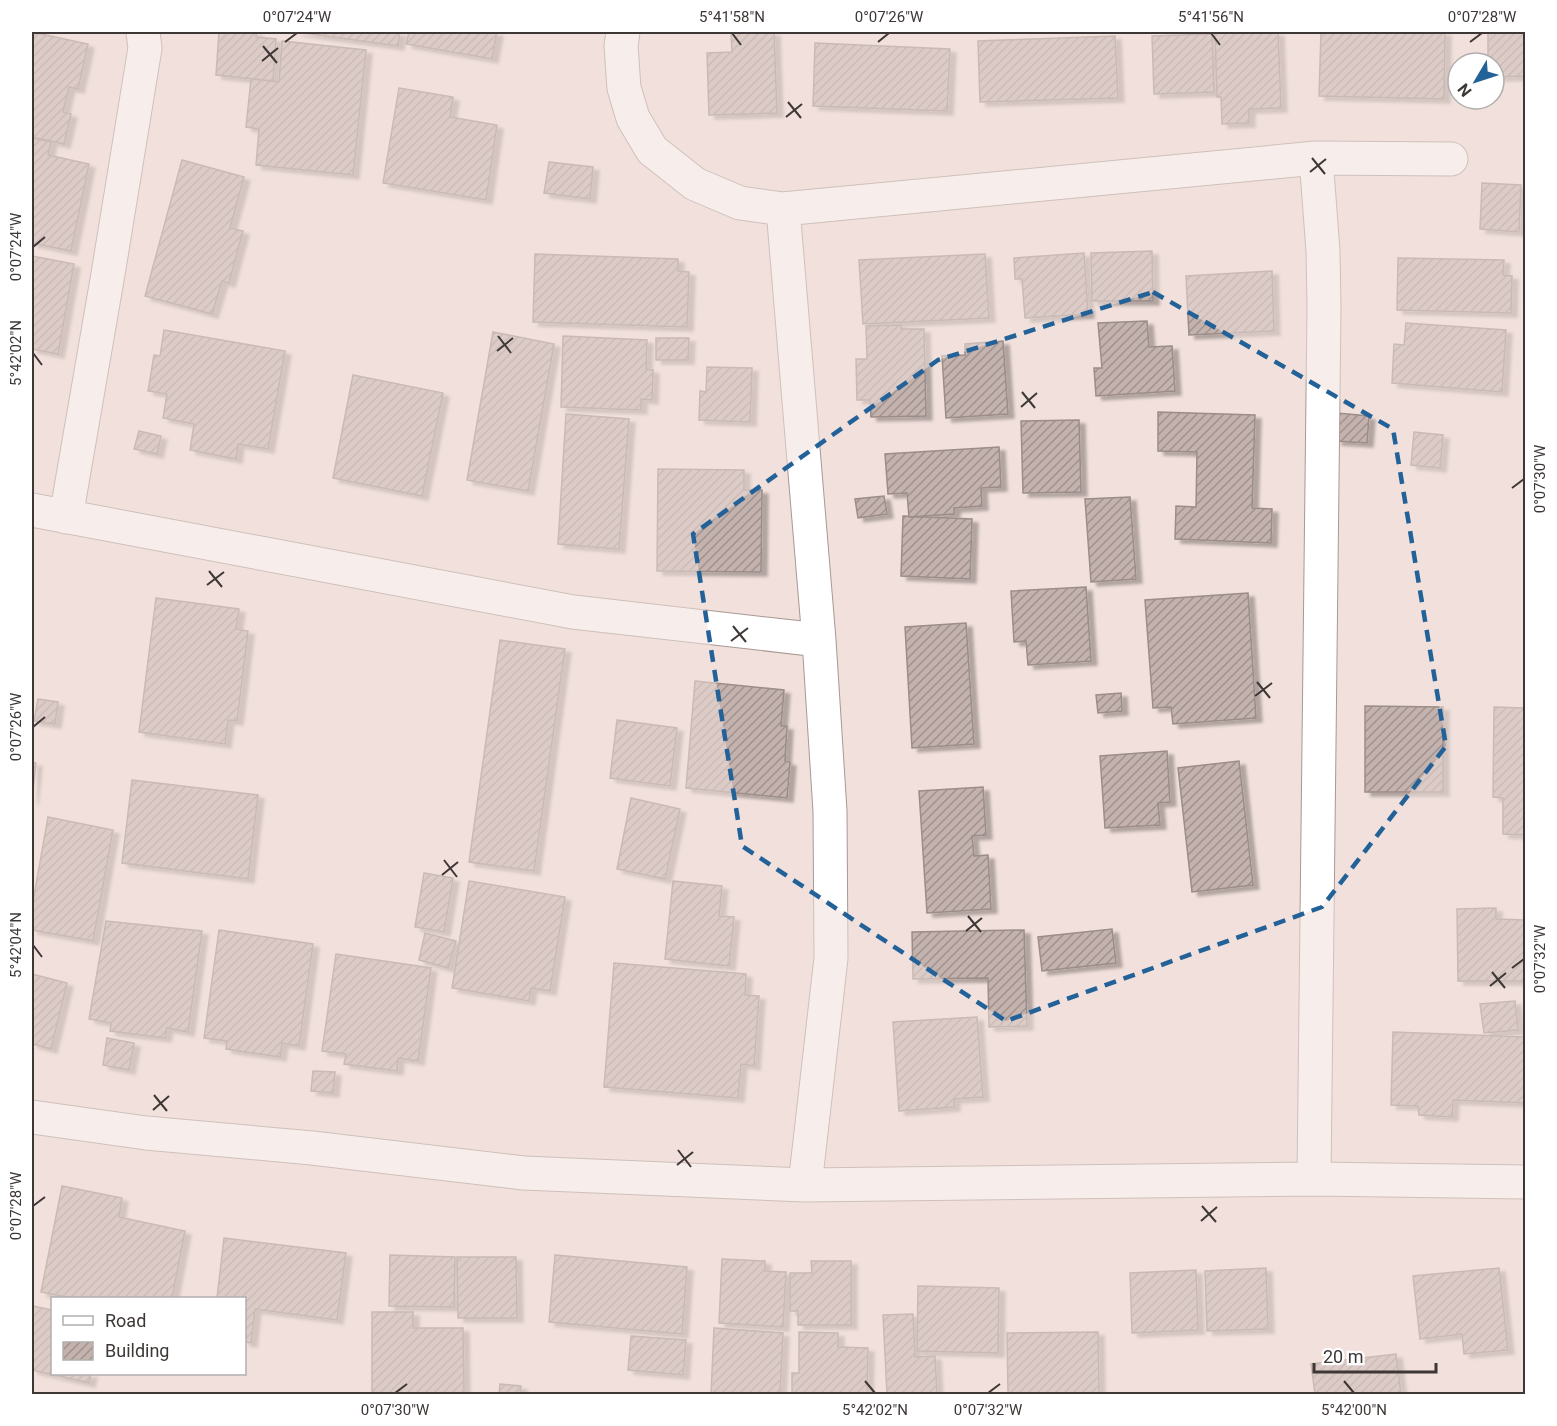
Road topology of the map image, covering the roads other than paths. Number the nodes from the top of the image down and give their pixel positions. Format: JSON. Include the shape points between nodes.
{"nodes":[{"id":1,"x":143,"y":32,"type":"edge"},
{"id":2,"x":622,"y":32,"type":"edge"},
{"id":3,"x":1316,"y":158,"type":"junction"},
{"id":4,"x":1451,"y":159,"type":"dead end"},
{"id":5,"x":783,"y":209,"type":"junction"},
{"id":6,"x":32,"y":510,"type":"edge"},
{"id":7,"x":66,"y":517,"type":"junction"},
{"id":8,"x":819,"y":640,"type":"junction"},
{"id":9,"x":32,"y":1117,"type":"edge"},
{"id":10,"x":1314,"y":1179,"type":"junction"},
{"id":11,"x":1526,"y":1182,"type":"edge"},
{"id":12,"x":805,"y":1185,"type":"junction"}],
"edges":[{"from":1,"to":7,"type":"street","via":[[145,48]]},
{"from":2,"to":5,"type":"street","via":[[624,88],[633,118],[651,150],[695,184],[740,203]]},
{"from":3,"to":4,"type":"street"},
{"from":3,"to":5,"type":"street"},
{"from":3,"to":10,"type":"street","via":[[1324,308]]},
{"from":5,"to":8,"type":"street"},
{"from":6,"to":7,"type":"street"},
{"from":7,"to":8,"type":"street","via":[[573,612]]},
{"from":8,"to":12,"type":"street","via":[[830,811],[831,958]]},
{"from":9,"to":12,"type":"street","via":[[146,1133],[524,1173]]},
{"from":10,"to":11,"type":"street"},
{"from":10,"to":12,"type":"street"}]}
